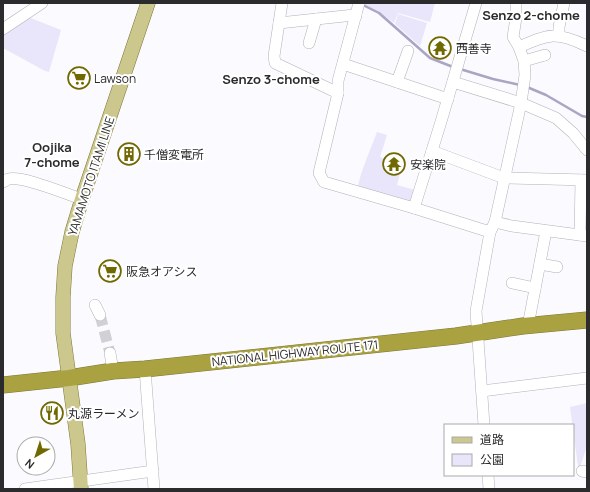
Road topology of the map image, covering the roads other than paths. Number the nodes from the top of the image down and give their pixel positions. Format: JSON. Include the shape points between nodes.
{"nodes":[{"id":1,"x":42,"y":3,"type":"edge"},
{"id":2,"x":148,"y":3,"type":"edge"},
{"id":3,"x":282,"y":3,"type":"edge"},
{"id":4,"x":359,"y":3,"type":"edge"},
{"id":5,"x":476,"y":3,"type":"edge"},
{"id":6,"x":516,"y":3,"type":"edge"},
{"id":7,"x":564,"y":3,"type":"edge"},
{"id":8,"x":356,"y":16,"type":"junction"},
{"id":9,"x":316,"y":19,"type":"junction"},
{"id":10,"x":279,"y":22,"type":"junction"},
{"id":11,"x":4,"y":26,"type":"edge"},
{"id":12,"x":559,"y":36,"type":"junction"},
{"id":13,"x":308,"y":43,"type":"dead end"},
{"id":14,"x":587,"y":46,"type":"edge"},
{"id":15,"x":519,"y":47,"type":"junction"},
{"id":16,"x":408,"y":51,"type":"dead end"},
{"id":17,"x":545,"y":55,"type":"dead end"},
{"id":18,"x":524,"y":62,"type":"junction"},
{"id":19,"x":343,"y":64,"type":"junction"},
{"id":20,"x":397,"y":82,"type":"junction"},
{"id":21,"x":453,"y":82,"type":"junction"},
{"id":22,"x":338,"y":93,"type":"junction"},
{"id":23,"x":448,"y":99,"type":"junction"},
{"id":24,"x":521,"y":103,"type":"junction"},
{"id":25,"x":587,"y":150,"type":"edge"},
{"id":26,"x":432,"y":151,"type":"junction"},
{"id":27,"x":504,"y":178,"type":"junction"},
{"id":28,"x":584,"y":180,"type":"edge"},
{"id":29,"x":3,"y":182,"type":"edge"},
{"id":30,"x":82,"y":199,"type":"junction"},
{"id":31,"x":414,"y":208,"type":"junction"},
{"id":32,"x":493,"y":227,"type":"junction"},
{"id":33,"x":546,"y":231,"type":"junction"},
{"id":34,"x":583,"y":235,"type":"edge"},
{"id":35,"x":540,"y":264,"type":"junction"},
{"id":36,"x":557,"y":267,"type":"dead end"},
{"id":37,"x":512,"y":283,"type":"dead end"},
{"id":38,"x":535,"y":288,"type":"junction"},
{"id":39,"x":587,"y":320,"type":"edge"},
{"id":40,"x":528,"y":326,"type":"junction"},
{"id":41,"x":477,"y":333,"type":"junction"},
{"id":42,"x":110,"y":353,"type":"tunnel mouth"},
{"id":43,"x":145,"y":369,"type":"junction"},
{"id":44,"x":113,"y":371,"type":"junction"},
{"id":45,"x":69,"y":378,"type":"junction"},
{"id":46,"x":587,"y":378,"type":"edge"},
{"id":47,"x":3,"y":385,"type":"edge"},
{"id":48,"x":482,"y":391,"type":"junction"},
{"id":49,"x":484,"y":424,"type":"edge"},
{"id":50,"x":153,"y":472,"type":"junction"},
{"id":51,"x":488,"y":476,"type":"edge"},
{"id":52,"x":81,"y":485,"type":"edge"},
{"id":53,"x":25,"y":489,"type":"edge"},
{"id":54,"x":154,"y":489,"type":"edge"},
{"id":55,"x":489,"y":489,"type":"edge"}],
"edges":[{"from":1,"to":11,"type":"street"},
{"from":2,"to":30,"type":"main road","name":"YAMAMOTO ITAMI LINE"},
{"from":3,"to":10,"type":"street"},
{"from":4,"to":8,"type":"street"},
{"from":5,"to":21,"type":"street"},
{"from":6,"to":15,"type":"street","via":[[514,37]]},
{"from":7,"to":12,"type":"street"},
{"from":8,"to":9,"type":"street"},
{"from":8,"to":19,"type":"street"},
{"from":9,"to":10,"type":"street"},
{"from":9,"to":13,"type":"street"},
{"from":10,"to":22,"type":"street","via":[[275,63]]},
{"from":12,"to":14,"type":"street"},
{"from":12,"to":15,"type":"street","via":[[543,37]]},
{"from":15,"to":18,"type":"street"},
{"from":16,"to":20,"type":"street"},
{"from":17,"to":18,"type":"street"},
{"from":18,"to":24,"type":"street"},
{"from":19,"to":20,"type":"street"},
{"from":19,"to":22,"type":"street","via":[[338,81]]},
{"from":20,"to":23,"type":"street"},
{"from":21,"to":23,"type":"street"},
{"from":21,"to":24,"type":"street"},
{"from":22,"to":31,"type":"street","via":[[319,173],[324,182]]},
{"from":23,"to":26,"type":"street"},
{"from":24,"to":25,"type":"street","via":[[556,118]]},
{"from":24,"to":27,"type":"street"},
{"from":26,"to":27,"type":"street"},
{"from":26,"to":31,"type":"street"},
{"from":27,"to":28,"type":"street"},
{"from":27,"to":32,"type":"street"},
{"from":28,"to":34,"type":"street"},
{"from":29,"to":30,"type":"street","via":[[17,178]]},
{"from":30,"to":45,"type":"main road","name":"YAMAMOTO ITAMI LINE","via":[[70,238],[65,266],[64,333]]},
{"from":31,"to":32,"type":"street"},
{"from":32,"to":33,"type":"street","via":[[512,226]]},
{"from":32,"to":41,"type":"street","via":[[476,312]]},
{"from":33,"to":34,"type":"street"},
{"from":33,"to":35,"type":"street"},
{"from":35,"to":36,"type":"street"},
{"from":35,"to":38,"type":"street"},
{"from":37,"to":38,"type":"street"},
{"from":38,"to":40,"type":"street"},
{"from":39,"to":40,"type":"highway","name":"NATIONAL HIGHWAY ROUTE 171"},
{"from":40,"to":41,"type":"highway","name":"NATIONAL HIGHWAY ROUTE 171"},
{"from":41,"to":43,"type":"highway","name":"NATIONAL HIGHWAY ROUTE 171"},
{"from":41,"to":48,"type":"street"},
{"from":42,"to":44,"type":"street"},
{"from":43,"to":44,"type":"highway","name":"NATIONAL HIGHWAY ROUTE 171"},
{"from":43,"to":50,"type":"street"},
{"from":44,"to":45,"type":"highway","name":"NATIONAL HIGHWAY ROUTE 171"},
{"from":45,"to":47,"type":"highway","name":"NATIONAL HIGHWAY ROUTE 171"},
{"from":45,"to":52,"type":"main road","name":"YAMAMOTO ITAMI LINE"},
{"from":46,"to":48,"type":"street"},
{"from":48,"to":49,"type":"street"},
{"from":50,"to":52,"type":"street"},
{"from":50,"to":54,"type":"street"},
{"from":51,"to":55,"type":"street"},
{"from":52,"to":53,"type":"street"}]}
